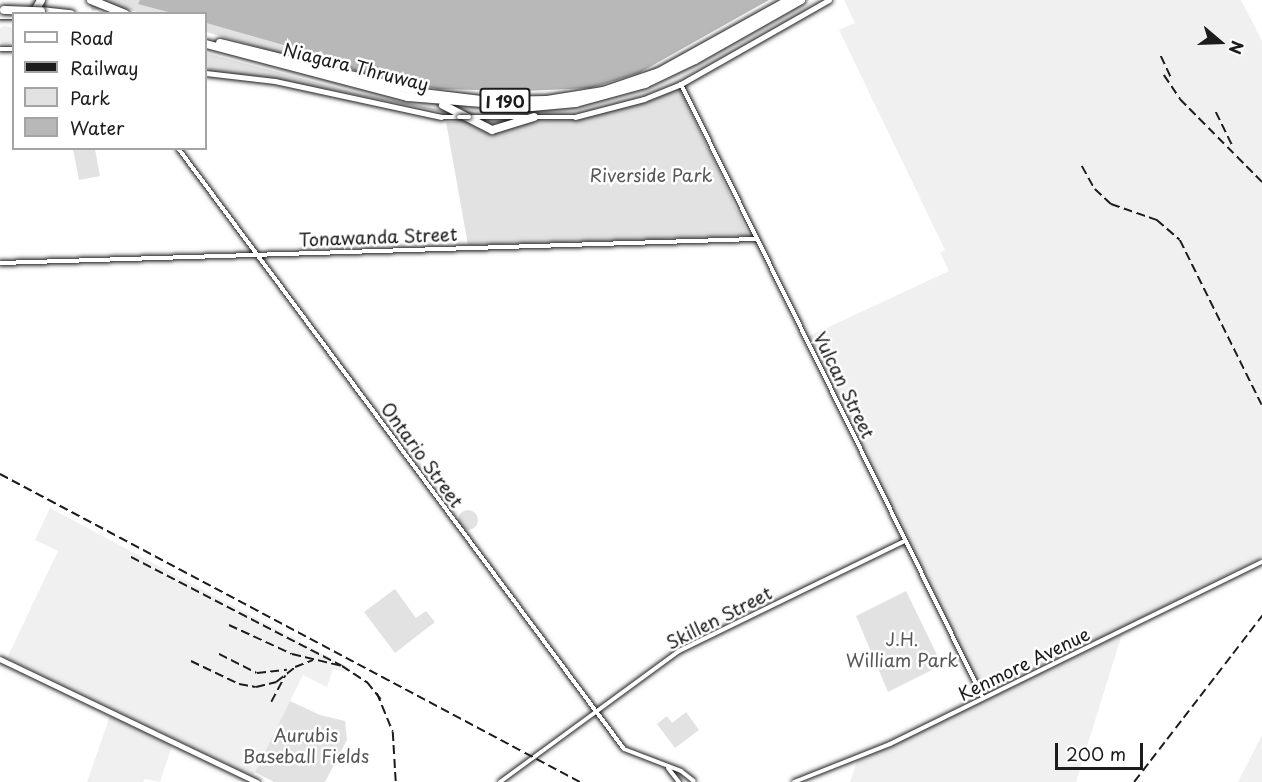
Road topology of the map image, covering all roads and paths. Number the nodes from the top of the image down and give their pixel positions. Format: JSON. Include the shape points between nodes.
{"nodes":[{"id":1,"x":40,"y":0,"type":"edge"},
{"id":2,"x":91,"y":0,"type":"edge"},
{"id":3,"x":789,"y":0,"type":"edge"},
{"id":4,"x":801,"y":0,"type":"edge"},
{"id":5,"x":829,"y":0,"type":"edge"},
{"id":6,"x":37,"y":12,"type":"edge"},
{"id":7,"x":119,"y":12,"type":"edge"},
{"id":8,"x":207,"y":43,"type":"edge"},
{"id":9,"x":207,"y":43,"type":"edge"},
{"id":10,"x":207,"y":73,"type":"edge"},
{"id":11,"x":681,"y":84,"type":"junction"},
{"id":12,"x":433,"y":102,"type":"junction"},
{"id":13,"x":534,"y":117,"type":"junction"},
{"id":14,"x":179,"y":150,"type":"edge"},
{"id":15,"x":757,"y":239,"type":"junction"},
{"id":16,"x":257,"y":255,"type":"junction"},
{"id":17,"x":0,"y":263,"type":"edge"},
{"id":18,"x":905,"y":541,"type":"junction"},
{"id":19,"x":1262,"y":562,"type":"edge"},
{"id":20,"x":0,"y":659,"type":"edge"},
{"id":21,"x":983,"y":699,"type":"junction"},
{"id":22,"x":596,"y":712,"type":"junction"},
{"id":23,"x":657,"y":761,"type":"junction"},
{"id":24,"x":257,"y":782,"type":"edge"},
{"id":25,"x":500,"y":782,"type":"edge"},
{"id":26,"x":679,"y":782,"type":"edge"},
{"id":27,"x":686,"y":782,"type":"edge"},
{"id":28,"x":694,"y":782,"type":"edge"},
{"id":29,"x":794,"y":782,"type":"edge"}],
"edges":[{"from":1,"to":6,"type":"highway"},
{"from":2,"to":7,"type":"highway"},
{"from":3,"to":8,"type":"highway","name":"Niagara Thruway","number":"I 190","via":[[659,72],[603,91],[547,100],[490,101],[423,93]]},
{"from":4,"to":12,"type":"highway","name":"Niagara Thruway","number":"I 190","via":[[687,65],[619,94],[532,107]]},
{"from":5,"to":11,"type":"main road"},
{"from":9,"to":12,"type":"highway","name":"Niagara Thruway","number":"I 190","via":[[351,84]]},
{"from":10,"to":13,"type":"main road","bridge":true,"via":[[275,81],[441,117]]},
{"from":11,"to":13,"type":"main road","via":[[644,99],[580,116]]},
{"from":11,"to":15,"type":"street","name":"Vulcan Street"},
{"from":12,"to":13,"type":"highway","via":[[492,130]]},
{"from":14,"to":16,"type":"street","name":"Ontario Street"},
{"from":15,"to":16,"type":"street","name":"Tonawanda Street"},
{"from":15,"to":18,"type":"street","name":"Vulcan Street"},
{"from":16,"to":17,"type":"street","name":"Tonawanda Street"},
{"from":16,"to":22,"type":"street","name":"Ontario Street"},
{"from":18,"to":21,"type":"street","name":"Vulcan Street"},
{"from":18,"to":22,"type":"street","name":"Skillen Street","via":[[679,651]]},
{"from":19,"to":21,"type":"street","name":"Kenmore Avenue"},
{"from":20,"to":24,"type":"main road"},
{"from":21,"to":29,"type":"street","name":"Kenmore Avenue","via":[[890,744]]},
{"from":22,"to":23,"type":"street","name":"Ontario Street","via":[[624,749]]},
{"from":22,"to":25,"type":"street","name":"Skillen Street"},
{"from":23,"to":26,"type":"street","name":"Ontario Street"},
{"from":23,"to":28,"type":"street","name":"Ontario Street","via":[[681,771]]},
{"from":27,"to":28,"type":"street"}]}
